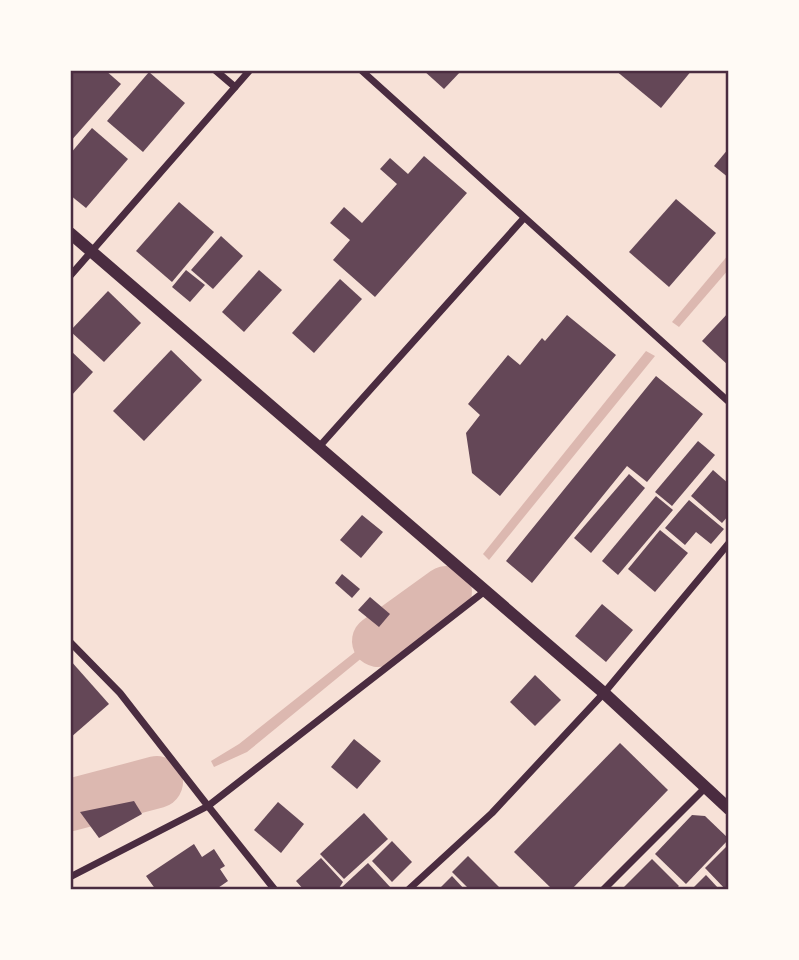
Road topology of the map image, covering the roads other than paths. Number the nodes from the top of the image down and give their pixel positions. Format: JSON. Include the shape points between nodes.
{"nodes":[{"id":1,"x":215,"y":70,"type":"edge"},
{"id":2,"x":250,"y":70,"type":"edge"},
{"id":3,"x":361,"y":70,"type":"edge"},
{"id":4,"x":235,"y":87,"type":"junction"},
{"id":5,"x":524,"y":218,"type":"junction"},
{"id":6,"x":70,"y":233,"type":"edge"},
{"id":7,"x":93,"y":253,"type":"junction"},
{"id":8,"x":70,"y":276,"type":"edge"},
{"id":9,"x":729,"y":402,"type":"edge"},
{"id":10,"x":318,"y":448,"type":"junction"},
{"id":11,"x":729,"y":543,"type":"edge"},
{"id":12,"x":485,"y":591,"type":"junction"},
{"id":13,"x":70,"y":642,"type":"edge"},
{"id":14,"x":604,"y":693,"type":"junction"},
{"id":15,"x":706,"y":788,"type":"junction"},
{"id":16,"x":208,"y":806,"type":"junction"},
{"id":17,"x":729,"y":809,"type":"edge"},
{"id":18,"x":70,"y":877,"type":"edge"},
{"id":19,"x":275,"y":890,"type":"edge"},
{"id":20,"x":408,"y":890,"type":"edge"},
{"id":21,"x":603,"y":890,"type":"edge"}],
"edges":[{"from":1,"to":4,"type":"street"},
{"from":2,"to":4,"type":"street"},
{"from":3,"to":5,"type":"street"},
{"from":4,"to":7,"type":"street"},
{"from":5,"to":9,"type":"street"},
{"from":5,"to":10,"type":"street"},
{"from":6,"to":7,"type":"street"},
{"from":7,"to":8,"type":"street"},
{"from":7,"to":10,"type":"street"},
{"from":10,"to":12,"type":"street"},
{"from":11,"to":14,"type":"street"},
{"from":12,"to":14,"type":"street"},
{"from":12,"to":16,"type":"street"},
{"from":13,"to":16,"type":"street","via":[[120,693]]},
{"from":14,"to":15,"type":"street"},
{"from":14,"to":20,"type":"street","via":[[492,813]]},
{"from":15,"to":17,"type":"street"},
{"from":15,"to":21,"type":"street"},
{"from":16,"to":18,"type":"street"},
{"from":16,"to":19,"type":"street"}]}
